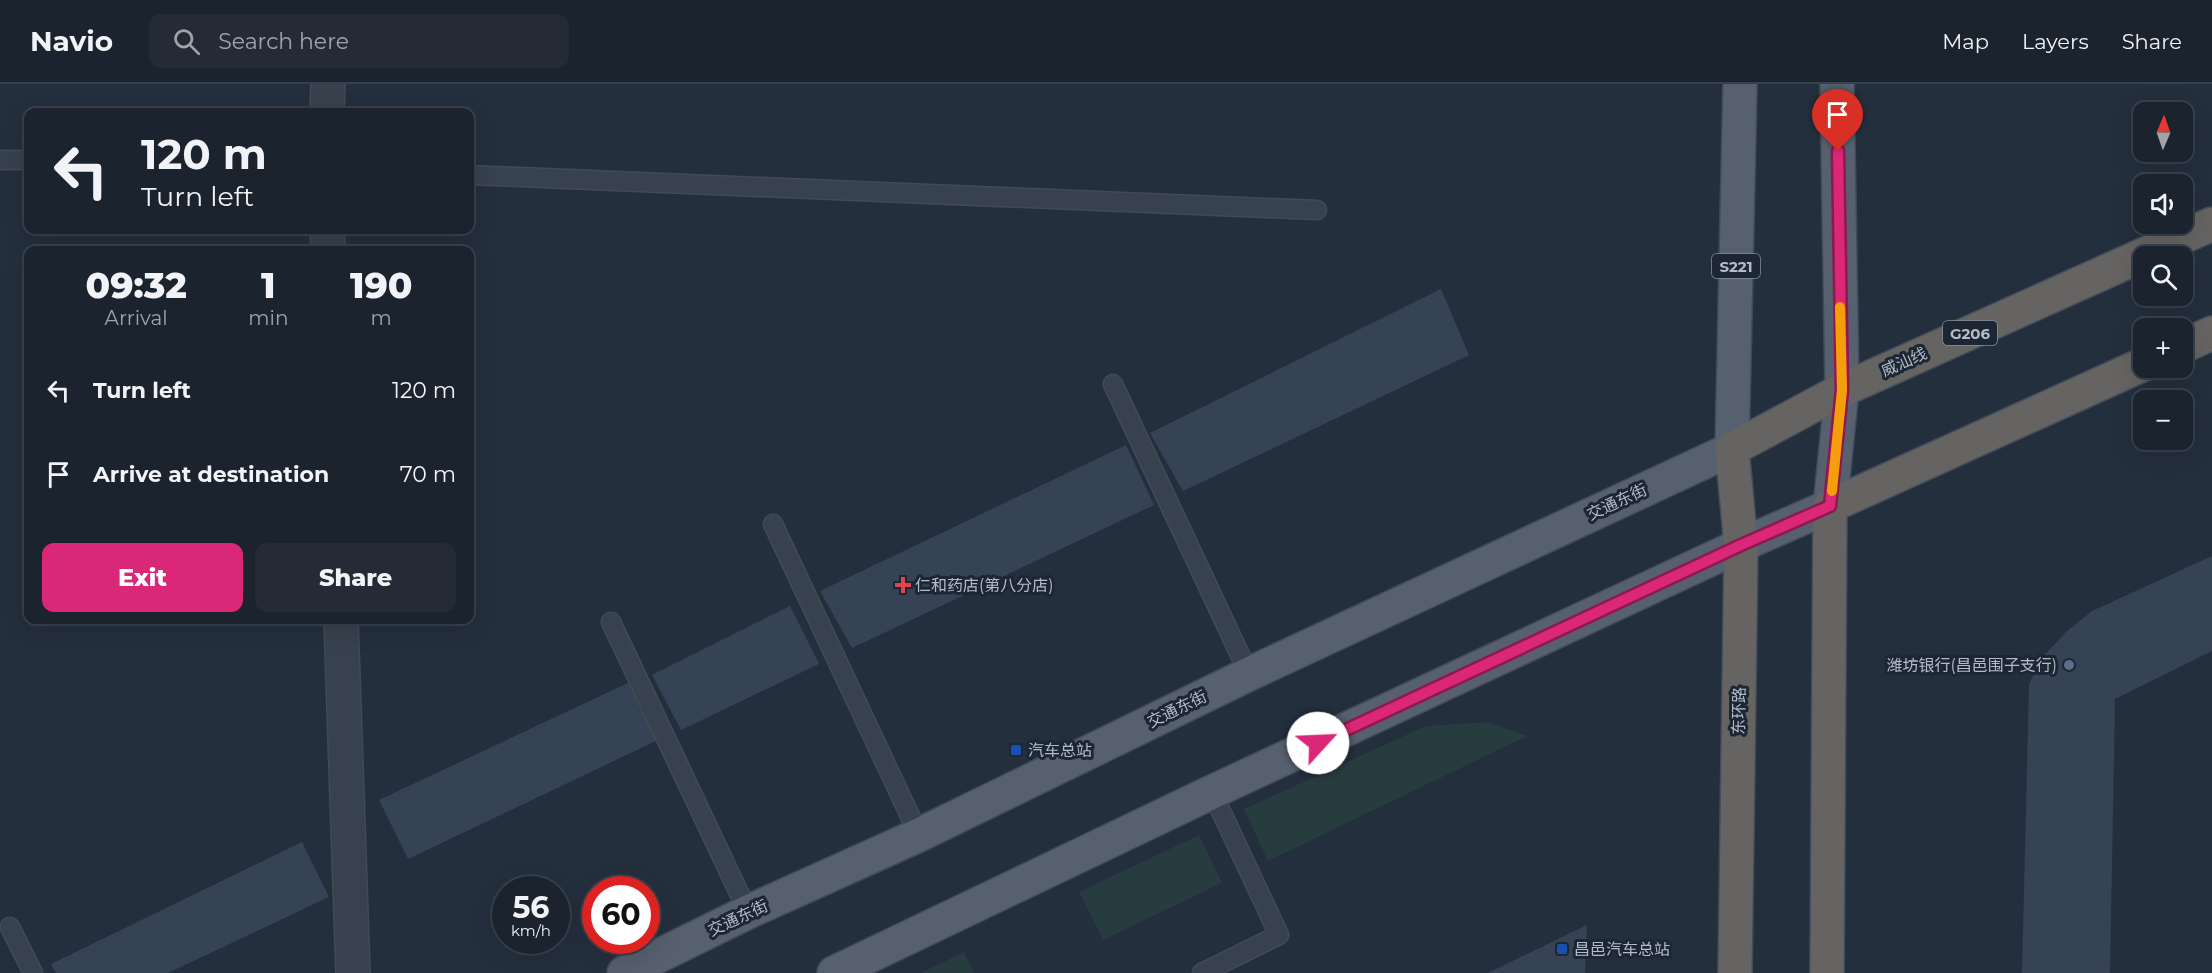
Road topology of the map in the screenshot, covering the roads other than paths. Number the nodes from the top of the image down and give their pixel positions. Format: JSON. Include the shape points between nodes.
{"nodes":[{"id":1,"x":328,"y":84,"type":"edge"},
{"id":2,"x":1740,"y":84,"type":"edge"},
{"id":3,"x":1837,"y":84,"type":"edge"},
{"id":4,"x":327,"y":108,"type":"edge"},
{"id":5,"x":0,"y":160,"type":"edge"},
{"id":6,"x":24,"y":160,"type":"edge"},
{"id":7,"x":474,"y":175,"type":"edge"},
{"id":8,"x":1317,"y":210,"type":"dead end"},
{"id":9,"x":2212,"y":224,"type":"edge"},
{"id":10,"x":2212,"y":333,"type":"edge"},
{"id":11,"x":2193,"y":342,"type":"edge"},
{"id":12,"x":2133,"y":369,"type":"edge"},
{"id":13,"x":1113,"y":384,"type":"dead end"},
{"id":14,"x":1842,"y":390,"type":"junction"},
{"id":15,"x":1732,"y":449,"type":"junction"},
{"id":16,"x":1830,"y":506,"type":"junction"},
{"id":17,"x":772,"y":524,"type":"dead end"},
{"id":18,"x":1741,"y":545,"type":"junction"},
{"id":19,"x":611,"y":622,"type":"dead end"},
{"id":20,"x":341,"y":624,"type":"edge"},
{"id":21,"x":1249,"y":674,"type":"junction"},
{"id":22,"x":1212,"y":792,"type":"junction"},
{"id":23,"x":919,"y":835,"type":"junction"},
{"id":24,"x":748,"y":912,"type":"junction"},
{"id":25,"x":10,"y":927,"type":"dead end"},
{"id":26,"x":33,"y":973,"type":"edge"},
{"id":27,"x":354,"y":973,"type":"edge"},
{"id":28,"x":624,"y":973,"type":"edge"},
{"id":29,"x":834,"y":973,"type":"edge"},
{"id":30,"x":1202,"y":973,"type":"edge"},
{"id":31,"x":1735,"y":973,"type":"edge"},
{"id":32,"x":1827,"y":973,"type":"edge"}],
"edges":[{"from":1,"to":4,"type":"street"},
{"from":2,"to":15,"type":"main road","number":"S221"},
{"from":3,"to":14,"type":"main road"},
{"from":5,"to":6,"type":"lane"},
{"from":7,"to":8,"type":"lane"},
{"from":9,"to":14,"type":"highway","name":"威汕线","number":"G206"},
{"from":10,"to":11,"type":"highway"},
{"from":12,"to":16,"type":"highway"},
{"from":13,"to":21,"type":"lane"},
{"from":14,"to":15,"type":"highway","name":"威汕线","number":"G206"},
{"from":14,"to":16,"type":"main road"},
{"from":15,"to":18,"type":"highway","name":"东环路"},
{"from":15,"to":21,"type":"main road","name":"交通东街"},
{"from":16,"to":18,"type":"main road"},
{"from":16,"to":32,"type":"highway"},
{"from":17,"to":23,"type":"lane"},
{"from":18,"to":22,"type":"main road"},
{"from":18,"to":31,"type":"highway","name":"东环路"},
{"from":19,"to":24,"type":"lane"},
{"from":20,"to":27,"type":"street"},
{"from":21,"to":23,"type":"main road","name":"交通东街"},
{"from":22,"to":29,"type":"main road"},
{"from":22,"to":30,"type":"lane","via":[[1279,935]]},
{"from":23,"to":24,"type":"main road","name":"交通东街"},
{"from":24,"to":28,"type":"main road","name":"交通东街"},
{"from":25,"to":26,"type":"lane"}]}
